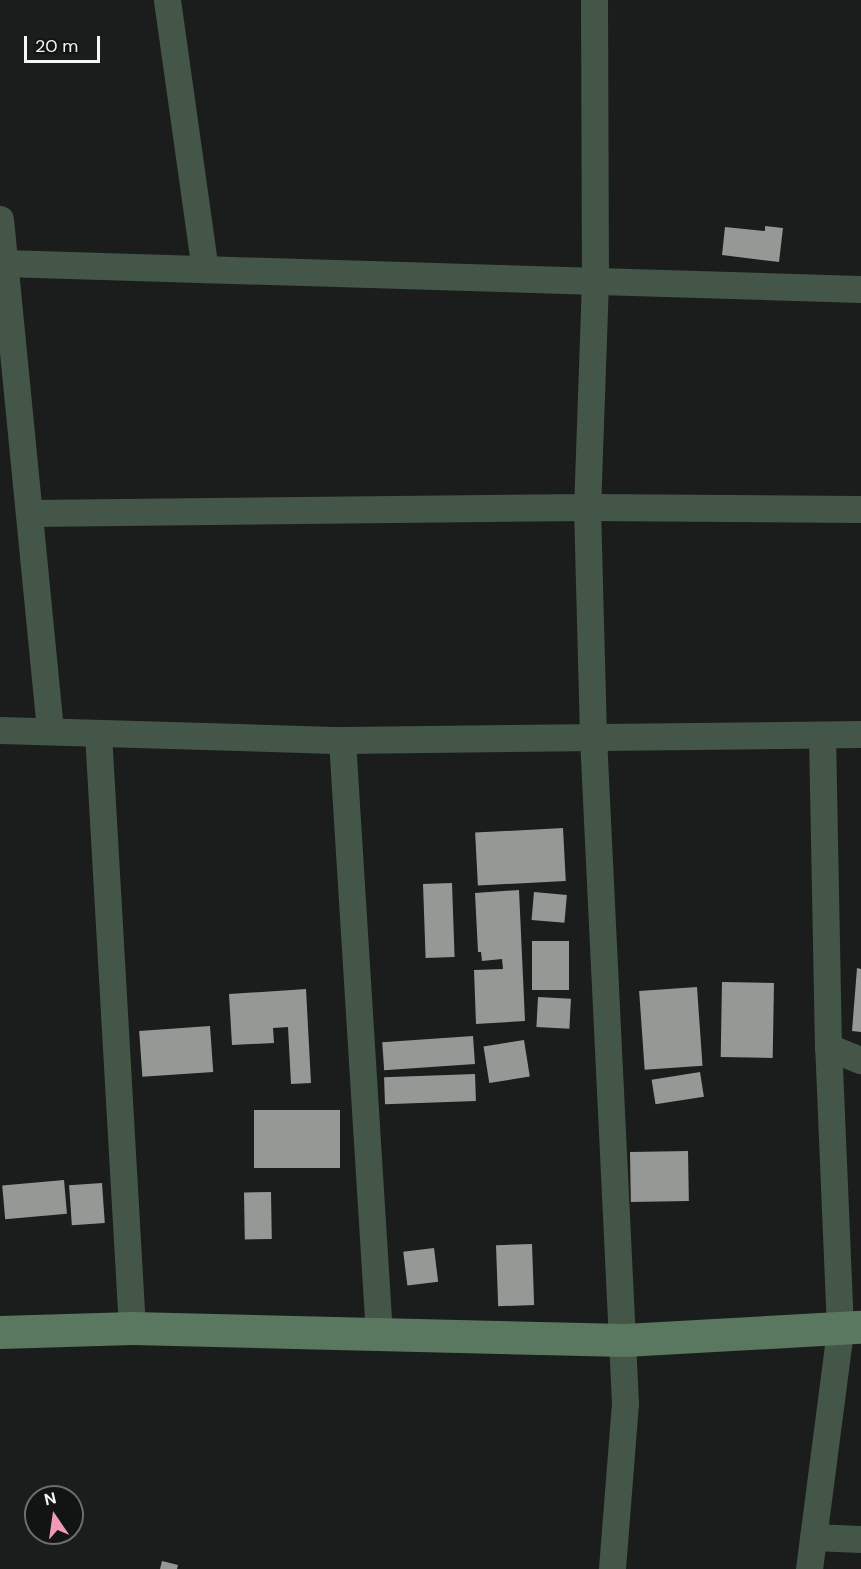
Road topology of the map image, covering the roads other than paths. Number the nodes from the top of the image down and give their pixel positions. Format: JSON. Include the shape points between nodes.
{"nodes":[{"id":1,"x":167,"y":0,"type":"edge"},
{"id":2,"x":594,"y":0,"type":"edge"},
{"id":3,"x":0,"y":219,"type":"edge"},
{"id":4,"x":4,"y":263,"type":"junction"},
{"id":5,"x":205,"y":269,"type":"junction"},
{"id":6,"x":595,"y":281,"type":"junction"},
{"id":7,"x":861,"y":289,"type":"edge"},
{"id":8,"x":587,"y":507,"type":"junction"},
{"id":9,"x":861,"y":509,"type":"edge"},
{"id":10,"x":30,"y":513,"type":"junction"},
{"id":11,"x":0,"y":730,"type":"edge"},
{"id":12,"x":50,"y":730,"type":"junction"},
{"id":13,"x":98,"y":733,"type":"junction"},
{"id":14,"x":861,"y":734,"type":"edge"},
{"id":15,"x":593,"y":737,"type":"junction"},
{"id":16,"x":822,"y":737,"type":"junction"},
{"id":17,"x":342,"y":740,"type":"junction"},
{"id":18,"x":828,"y":1047,"type":"junction"},
{"id":19,"x":861,"y":1060,"type":"edge"},
{"id":20,"x":850,"y":1328,"type":"edge"},
{"id":21,"x":132,"y":1329,"type":"junction"},
{"id":22,"x":0,"y":1332,"type":"edge"},
{"id":23,"x":379,"y":1335,"type":"junction"},
{"id":24,"x":625,"y":1340,"type":"junction"},
{"id":25,"x":813,"y":1537,"type":"junction"},
{"id":26,"x":861,"y":1539,"type":"edge"},
{"id":27,"x":612,"y":1569,"type":"edge"},
{"id":28,"x":809,"y":1569,"type":"edge"}],
"edges":[{"from":1,"to":5,"type":"street"},
{"from":2,"to":6,"type":"street"},
{"from":3,"to":4,"type":"street"},
{"from":4,"to":5,"type":"street"},
{"from":4,"to":10,"type":"street"},
{"from":5,"to":6,"type":"street"},
{"from":6,"to":7,"type":"street"},
{"from":6,"to":8,"type":"street"},
{"from":8,"to":9,"type":"street"},
{"from":8,"to":10,"type":"street"},
{"from":8,"to":15,"type":"street"},
{"from":10,"to":12,"type":"street"},
{"from":11,"to":12,"type":"street"},
{"from":12,"to":13,"type":"street"},
{"from":13,"to":17,"type":"street"},
{"from":13,"to":21,"type":"street"},
{"from":14,"to":16,"type":"street"},
{"from":15,"to":16,"type":"street"},
{"from":15,"to":17,"type":"street"},
{"from":15,"to":24,"type":"street"},
{"from":16,"to":18,"type":"street"},
{"from":17,"to":23,"type":"street"},
{"from":18,"to":19,"type":"street"},
{"from":18,"to":20,"type":"street"},
{"from":20,"to":24,"type":"main road"},
{"from":20,"to":25,"type":"street"},
{"from":21,"to":22,"type":"main road"},
{"from":21,"to":23,"type":"main road"},
{"from":23,"to":24,"type":"main road"},
{"from":24,"to":27,"type":"street","via":[[626,1403]]},
{"from":25,"to":26,"type":"street"},
{"from":25,"to":28,"type":"street"}]}
